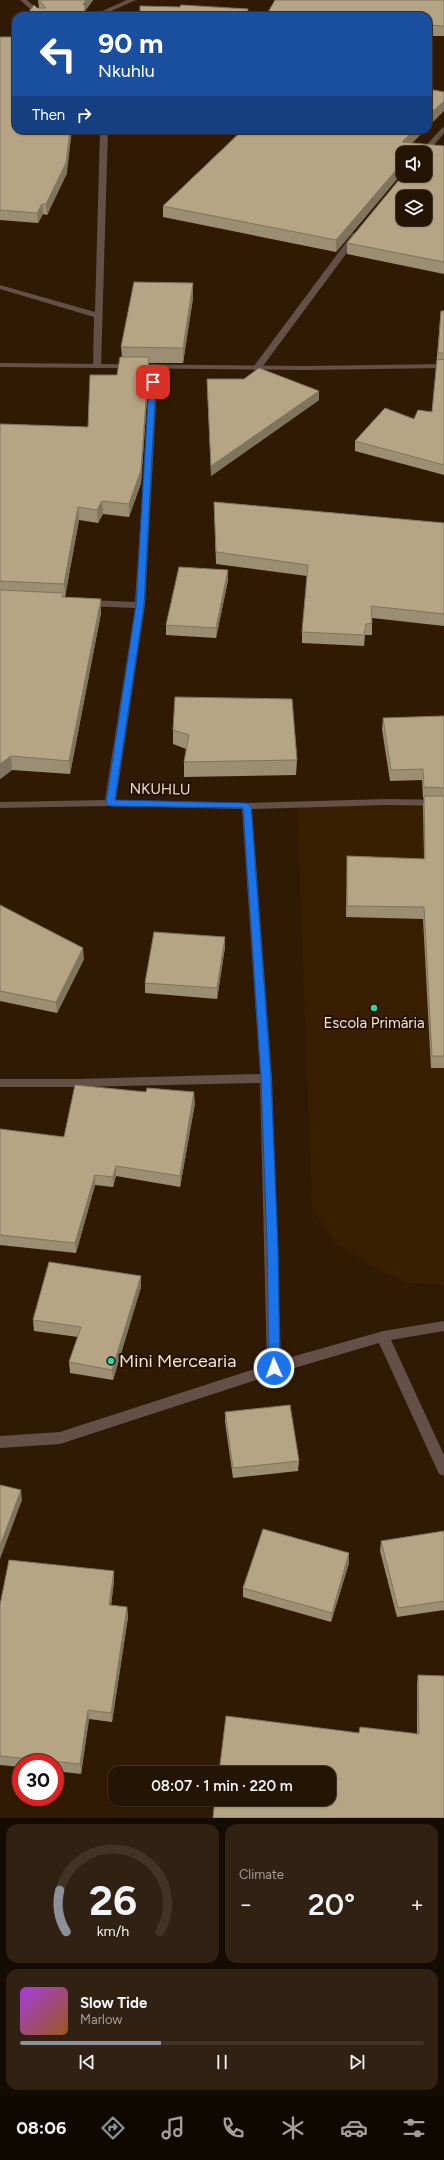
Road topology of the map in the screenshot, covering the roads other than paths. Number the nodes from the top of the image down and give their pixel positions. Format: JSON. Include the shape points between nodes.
{"nodes":[{"id":1,"x":23,"y":0,"type":"edge"},
{"id":2,"x":133,"y":0,"type":"edge"},
{"id":3,"x":37,"y":12,"type":"edge"},
{"id":4,"x":104,"y":12,"type":"edge"},
{"id":5,"x":444,"y":129,"type":"edge"},
{"id":6,"x":105,"y":134,"type":"edge"},
{"id":7,"x":430,"y":146,"type":"edge"},
{"id":8,"x":362,"y":229,"type":"edge"},
{"id":9,"x":0,"y":287,"type":"edge"},
{"id":10,"x":97,"y":315,"type":"junction"},
{"id":11,"x":0,"y":365,"type":"edge"},
{"id":12,"x":97,"y":366,"type":"junction"},
{"id":13,"x":154,"y":366,"type":"junction"},
{"id":14,"x":444,"y":366,"type":"edge"},
{"id":15,"x":257,"y":368,"type":"junction"},
{"id":16,"x":78,"y":602,"type":"edge"},
{"id":17,"x":140,"y":605,"type":"junction"},
{"id":18,"x":110,"y":803,"type":"junction"},
{"id":19,"x":444,"y":803,"type":"edge"},
{"id":20,"x":0,"y":805,"type":"edge"},
{"id":21,"x":247,"y":806,"type":"junction"},
{"id":22,"x":266,"y":1078,"type":"junction"},
{"id":23,"x":0,"y":1083,"type":"edge"},
{"id":24,"x":444,"y":1326,"type":"edge"},
{"id":25,"x":383,"y":1336,"type":"junction"},
{"id":26,"x":274,"y":1368,"type":"junction"},
{"id":27,"x":0,"y":1442,"type":"edge"},
{"id":28,"x":444,"y":1470,"type":"edge"}],
"edges":[{"from":1,"to":3,"type":"street"},
{"from":2,"to":4,"type":"street"},
{"from":5,"to":7,"type":"street"},
{"from":6,"to":10,"type":"street"},
{"from":8,"to":15,"type":"street","via":[[337,258]]},
{"from":9,"to":10,"type":"street"},
{"from":10,"to":12,"type":"street"},
{"from":11,"to":12,"type":"street"},
{"from":12,"to":13,"type":"street"},
{"from":13,"to":15,"type":"street"},
{"from":13,"to":17,"type":"street"},
{"from":14,"to":15,"type":"street"},
{"from":16,"to":17,"type":"street"},
{"from":17,"to":18,"type":"street"},
{"from":18,"to":20,"type":"street","name":"NKUHLU"},
{"from":18,"to":21,"type":"street","name":"NKUHLU"},
{"from":19,"to":21,"type":"street","name":"NKUHLU"},
{"from":21,"to":22,"type":"street"},
{"from":22,"to":23,"type":"street"},
{"from":22,"to":26,"type":"street"},
{"from":24,"to":25,"type":"street"},
{"from":25,"to":26,"type":"street"},
{"from":25,"to":28,"type":"street"},
{"from":26,"to":27,"type":"street","via":[[60,1438]]}]}
